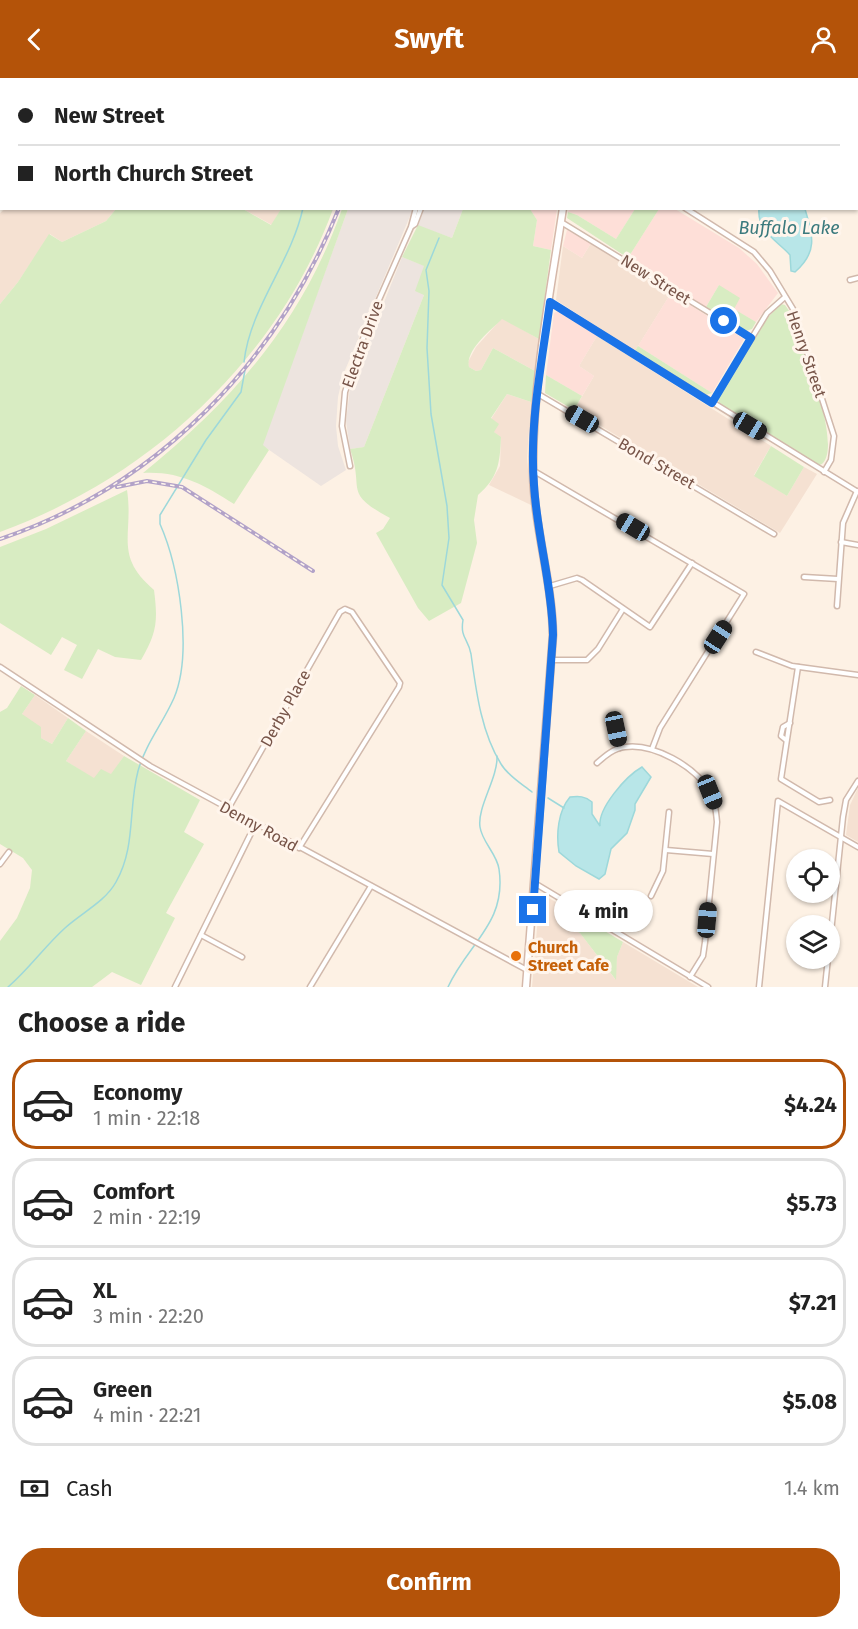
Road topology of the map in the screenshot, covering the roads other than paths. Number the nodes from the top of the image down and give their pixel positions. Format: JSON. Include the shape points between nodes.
{"nodes":[{"id":1,"x":415,"y":210,"type":"edge"},
{"id":2,"x":420,"y":210,"type":"edge"},
{"id":3,"x":563,"y":210,"type":"edge"},
{"id":4,"x":688,"y":210,"type":"edge"},
{"id":5,"x":561,"y":222,"type":"junction"},
{"id":6,"x":411,"y":227,"type":"junction"},
{"id":7,"x":858,"y":278,"type":"edge"},
{"id":8,"x":850,"y":280,"type":"dead end"},
{"id":9,"x":785,"y":297,"type":"junction"},
{"id":10,"x":550,"y":302,"type":"junction"},
{"id":11,"x":751,"y":338,"type":"junction"},
{"id":12,"x":538,"y":394,"type":"junction"},
{"id":13,"x":712,"y":403,"type":"junction"},
{"id":14,"x":350,"y":466,"type":"dead end"},
{"id":15,"x":533,"y":470,"type":"junction"},
{"id":16,"x":824,"y":472,"type":"junction"},
{"id":17,"x":857,"y":492,"type":"edge"},
{"id":18,"x":774,"y":534,"type":"dead end"},
{"id":19,"x":842,"y":542,"type":"junction"},
{"id":20,"x":858,"y":545,"type":"edge"},
{"id":21,"x":692,"y":562,"type":"junction"},
{"id":22,"x":804,"y":577,"type":"dead end"},
{"id":23,"x":838,"y":579,"type":"junction"},
{"id":24,"x":550,"y":586,"type":"junction"},
{"id":25,"x":837,"y":606,"type":"dead end"},
{"id":26,"x":623,"y":609,"type":"junction"},
{"id":27,"x":756,"y":652,"type":"dead end"},
{"id":28,"x":551,"y":660,"type":"junction"},
{"id":29,"x":0,"y":667,"type":"edge"},
{"id":30,"x":798,"y":667,"type":"junction"},
{"id":31,"x":858,"y":675,"type":"edge"},
{"id":32,"x":616,"y":729,"type":"dead end"},
{"id":33,"x":620,"y":748,"type":"junction"},
{"id":34,"x":652,"y":749,"type":"junction"},
{"id":35,"x":597,"y":763,"type":"dead end"},
{"id":36,"x":858,"y":781,"type":"edge"},
{"id":37,"x":830,"y":800,"type":"dead end"},
{"id":38,"x":228,"y":809,"type":"junction"},
{"id":39,"x":669,"y":812,"type":"dead end"},
{"id":40,"x":256,"y":823,"type":"junction"},
{"id":41,"x":841,"y":837,"type":"junction"},
{"id":42,"x":858,"y":847,"type":"edge"},
{"id":43,"x":299,"y":848,"type":"junction"},
{"id":44,"x":666,"y":850,"type":"junction"},
{"id":45,"x":9,"y":852,"type":"dead end"},
{"id":46,"x":713,"y":854,"type":"junction"},
{"id":47,"x":0,"y":864,"type":"edge"},
{"id":48,"x":536,"y":884,"type":"junction"},
{"id":49,"x":371,"y":886,"type":"junction"},
{"id":50,"x":651,"y":896,"type":"dead end"},
{"id":51,"x":833,"y":915,"type":"edge"},
{"id":52,"x":201,"y":935,"type":"junction"},
{"id":53,"x":242,"y":957,"type":"dead end"},
{"id":54,"x":827,"y":969,"type":"edge"},
{"id":55,"x":527,"y":970,"type":"junction"},
{"id":56,"x":690,"y":976,"type":"junction"},
{"id":57,"x":176,"y":987,"type":"edge"},
{"id":58,"x":310,"y":987,"type":"edge"},
{"id":59,"x":526,"y":987,"type":"edge"},
{"id":60,"x":708,"y":987,"type":"edge"},
{"id":61,"x":759,"y":987,"type":"edge"},
{"id":62,"x":825,"y":987,"type":"edge"}],
"edges":[{"from":1,"to":6,"type":"street","name":"Electra Drive"},
{"from":2,"to":6,"type":"street","name":"Electra Drive"},
{"from":3,"to":5,"type":"main road"},
{"from":4,"to":9,"type":"street","name":"Henry Street","via":[[754,252]]},
{"from":5,"to":10,"type":"main road"},
{"from":5,"to":11,"type":"street","name":"New Street"},
{"from":6,"to":14,"type":"street","name":"Electra Drive","via":[[380,296],[345,392],[342,426]]},
{"from":7,"to":8,"type":"street"},
{"from":9,"to":11,"type":"street","via":[[769,310]]},
{"from":9,"to":16,"type":"street","name":"Henry Street","via":[[793,309],[834,436],[831,460]]},
{"from":10,"to":12,"type":"main road"},
{"from":10,"to":13,"type":"street"},
{"from":11,"to":13,"type":"street"},
{"from":12,"to":15,"type":"main road"},
{"from":12,"to":18,"type":"street","name":"Bond Street"},
{"from":13,"to":16,"type":"street"},
{"from":15,"to":21,"type":"street"},
{"from":15,"to":24,"type":"main road"},
{"from":16,"to":17,"type":"street"},
{"from":17,"to":19,"type":"street","via":[[843,523]]},
{"from":19,"to":20,"type":"street"},
{"from":19,"to":23,"type":"street"},
{"from":21,"to":26,"type":"street","via":[[650,627]]},
{"from":21,"to":34,"type":"street","via":[[744,594],[660,728]]},
{"from":22,"to":23,"type":"street"},
{"from":23,"to":25,"type":"street"},
{"from":24,"to":26,"type":"street","via":[[577,578]]},
{"from":24,"to":28,"type":"main road"},
{"from":26,"to":28,"type":"street","via":[[587,660]]},
{"from":27,"to":30,"type":"street"},
{"from":28,"to":48,"type":"main road"},
{"from":29,"to":38,"type":"street","name":"Denny Road","via":[[131,755]]},
{"from":30,"to":31,"type":"street"},
{"from":30,"to":37,"type":"street","via":[[781,779],[819,802]]},
{"from":32,"to":33,"type":"street"},
{"from":33,"to":34,"type":"street"},
{"from":33,"to":35,"type":"street"},
{"from":34,"to":46,"type":"street","via":[[690,771],[710,792],[717,822]]},
{"from":36,"to":41,"type":"street","via":[[846,800]]},
{"from":38,"to":40,"type":"street","name":"Denny Road"},
{"from":38,"to":43,"type":"street","name":"Derby Place","via":[[340,612],[352,612],[400,683]]},
{"from":39,"to":44,"type":"street"},
{"from":40,"to":43,"type":"street","name":"Denny Road"},
{"from":40,"to":52,"type":"street"},
{"from":41,"to":42,"type":"street"},
{"from":41,"to":51,"type":"street"},
{"from":41,"to":61,"type":"street","via":[[778,801]]},
{"from":43,"to":49,"type":"street","name":"Denny Road"},
{"from":44,"to":46,"type":"street"},
{"from":44,"to":50,"type":"street","via":[[663,872]]},
{"from":45,"to":47,"type":"street"},
{"from":46,"to":56,"type":"street","via":[[703,956]]},
{"from":48,"to":55,"type":"main road"},
{"from":48,"to":56,"type":"street"},
{"from":49,"to":55,"type":"street","name":"Denny Road"},
{"from":49,"to":58,"type":"street"},
{"from":52,"to":53,"type":"street"},
{"from":52,"to":57,"type":"street"},
{"from":54,"to":62,"type":"street"},
{"from":55,"to":59,"type":"main road"},
{"from":56,"to":60,"type":"street"}]}
